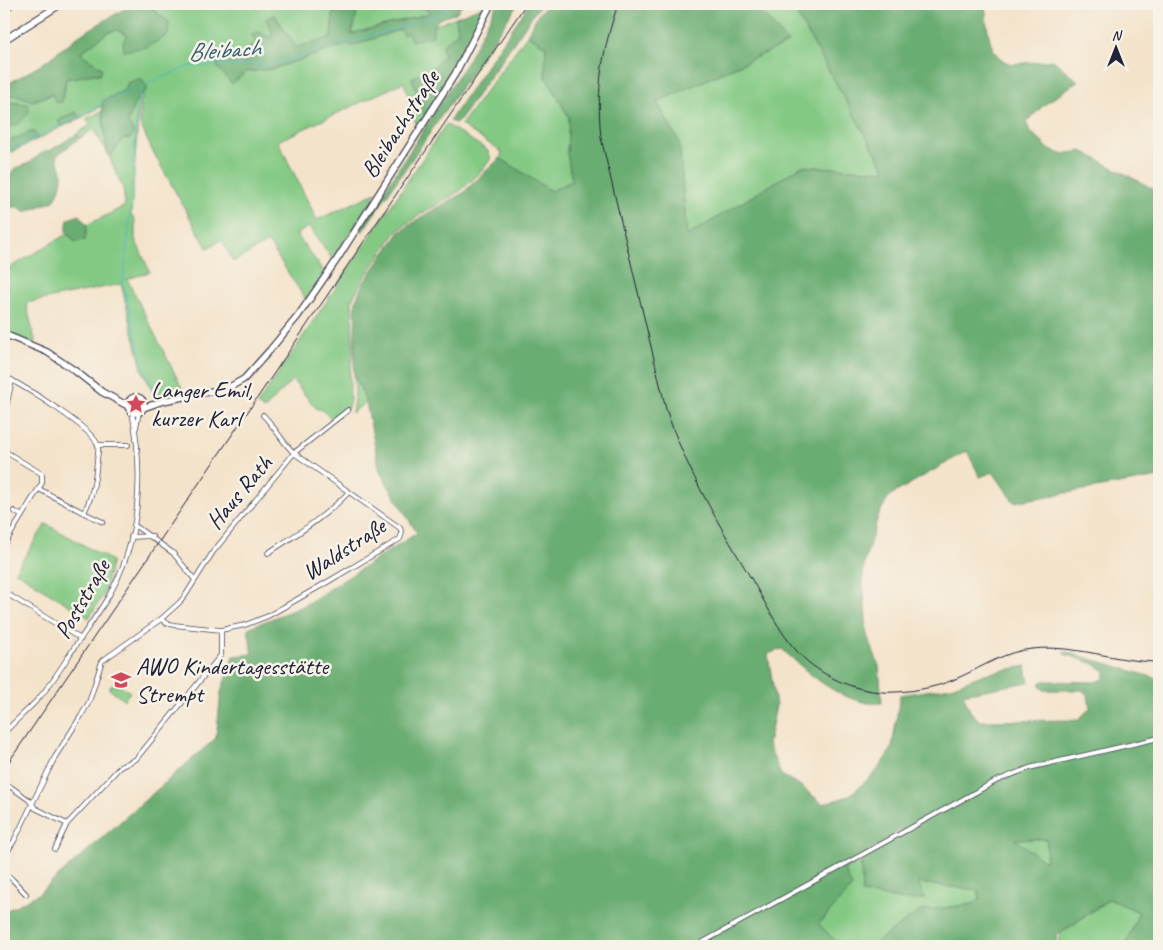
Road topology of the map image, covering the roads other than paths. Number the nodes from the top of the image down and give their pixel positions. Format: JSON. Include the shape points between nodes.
{"nodes":[{"id":1,"x":13,"y":4,"type":"edge"},
{"id":2,"x":60,"y":4,"type":"edge"},
{"id":3,"x":491,"y":4,"type":"edge"},
{"id":4,"x":4,"y":12,"type":"edge"},
{"id":5,"x":4,"y":40,"type":"edge"},
{"id":6,"x":4,"y":334,"type":"edge"},
{"id":7,"x":4,"y":376,"type":"edge"},
{"id":8,"x":12,"y":380,"type":"junction"},
{"id":9,"x":111,"y":397,"type":"junction"},
{"id":10,"x":130,"y":399,"type":"junction"},
{"id":11,"x":143,"y":401,"type":"junction"},
{"id":12,"x":163,"y":401,"type":"junction"},
{"id":13,"x":128,"y":406,"type":"junction"},
{"id":14,"x":141,"y":410,"type":"junction"},
{"id":15,"x":348,"y":410,"type":"dead end"},
{"id":16,"x":132,"y":412,"type":"junction"},
{"id":17,"x":263,"y":415,"type":"dead end"},
{"id":18,"x":4,"y":417,"type":"edge"},
{"id":19,"x":136,"y":430,"type":"junction"},
{"id":20,"x":98,"y":445,"type":"junction"},
{"id":21,"x":128,"y":445,"type":"dead end"},
{"id":22,"x":4,"y":448,"type":"edge"},
{"id":23,"x":294,"y":453,"type":"junction"},
{"id":24,"x":39,"y":489,"type":"junction"},
{"id":25,"x":349,"y":492,"type":"junction"},
{"id":26,"x":14,"y":511,"type":"dead end"},
{"id":27,"x":84,"y":513,"type":"junction"},
{"id":28,"x":22,"y":516,"type":"junction"},
{"id":29,"x":103,"y":522,"type":"dead end"},
{"id":30,"x":134,"y":526,"type":"junction"},
{"id":31,"x":152,"y":536,"type":"junction"},
{"id":32,"x":131,"y":538,"type":"junction"},
{"id":33,"x":4,"y":545,"type":"edge"},
{"id":34,"x":268,"y":553,"type":"dead end"},
{"id":35,"x":195,"y":580,"type":"junction"},
{"id":36,"x":5,"y":594,"type":"edge"},
{"id":37,"x":161,"y":619,"type":"junction"},
{"id":38,"x":221,"y":630,"type":"junction"},
{"id":39,"x":80,"y":639,"type":"junction"},
{"id":40,"x":4,"y":733,"type":"edge"},
{"id":41,"x":1159,"y":738,"type":"edge"},
{"id":42,"x":4,"y":793,"type":"edge"},
{"id":43,"x":32,"y":804,"type":"junction"},
{"id":44,"x":67,"y":824,"type":"junction"},
{"id":45,"x":55,"y":849,"type":"dead end"},
{"id":46,"x":4,"y":857,"type":"edge"},
{"id":47,"x":4,"y":872,"type":"edge"},
{"id":48,"x":26,"y":894,"type":"dead end"},
{"id":49,"x":696,"y":946,"type":"edge"}],
"edges":[{"from":1,"to":4,"type":"street"},
{"from":2,"to":5,"type":"main road"},
{"from":3,"to":12,"type":"main road","name":"Bleibachstraße","via":[[455,74],[336,261],[288,329],[235,385],[220,391]]},
{"from":6,"to":9,"type":"main road","via":[[47,352]]},
{"from":7,"to":8,"type":"street"},
{"from":8,"to":18,"type":"street"},
{"from":8,"to":20,"type":"street","via":[[80,426]]},
{"from":9,"to":10,"type":"main road"},
{"from":9,"to":13,"type":"main road"},
{"from":10,"to":11,"type":"main road","via":[[136,396]]},
{"from":10,"to":13,"type":"main road"},
{"from":11,"to":12,"type":"main road"},
{"from":11,"to":14,"type":"main road"},
{"from":12,"to":14,"type":"main road"},
{"from":13,"to":16,"type":"main road"},
{"from":14,"to":16,"type":"main road"},
{"from":14,"to":19,"type":"street","name":"Poststraße"},
{"from":15,"to":23,"type":"street","name":"Haus Rath"},
{"from":16,"to":19,"type":"street","name":"Poststraße"},
{"from":17,"to":23,"type":"street","name":"Waldstraße"},
{"from":19,"to":30,"type":"street","name":"Poststraße","via":[[139,483]]},
{"from":20,"to":21,"type":"street"},
{"from":20,"to":27,"type":"street","via":[[94,490]]},
{"from":22,"to":24,"type":"street","via":[[42,474]]},
{"from":23,"to":25,"type":"street","name":"Waldstraße"},
{"from":23,"to":35,"type":"street","name":"Haus Rath","via":[[212,552]]},
{"from":24,"to":27,"type":"street"},
{"from":24,"to":28,"type":"street"},
{"from":25,"to":34,"type":"street","via":[[308,528]]},
{"from":25,"to":38,"type":"street","name":"Waldstraße","via":[[400,528],[400,539],[268,616],[245,626]]},
{"from":26,"to":28,"type":"street"},
{"from":27,"to":29,"type":"street"},
{"from":28,"to":33,"type":"street"},
{"from":30,"to":31,"type":"street"},
{"from":30,"to":32,"type":"street","name":"Poststraße"},
{"from":31,"to":32,"type":"street"},
{"from":31,"to":35,"type":"street","via":[[173,552]]},
{"from":32,"to":39,"type":"street","name":"Poststraße","via":[[126,558],[108,596]]},
{"from":35,"to":37,"type":"street","name":"Haus Rath","via":[[185,596]]},
{"from":36,"to":39,"type":"street"},
{"from":37,"to":38,"type":"street","name":"Waldstraße","via":[[174,625]]},
{"from":37,"to":43,"type":"street","name":"Haus Rath","via":[[102,661],[89,702],[54,757]]},
{"from":38,"to":44,"type":"street","via":[[221,655],[136,759],[120,767]]},
{"from":39,"to":40,"type":"street","name":"Poststraße","via":[[38,699]]},
{"from":41,"to":49,"type":"street","via":[[1029,768],[996,781]]},
{"from":42,"to":43,"type":"street","via":[[11,787]]},
{"from":43,"to":44,"type":"street"},
{"from":43,"to":46,"type":"street","name":"Haus Rath"},
{"from":44,"to":45,"type":"street"},
{"from":47,"to":48,"type":"street"}]}
